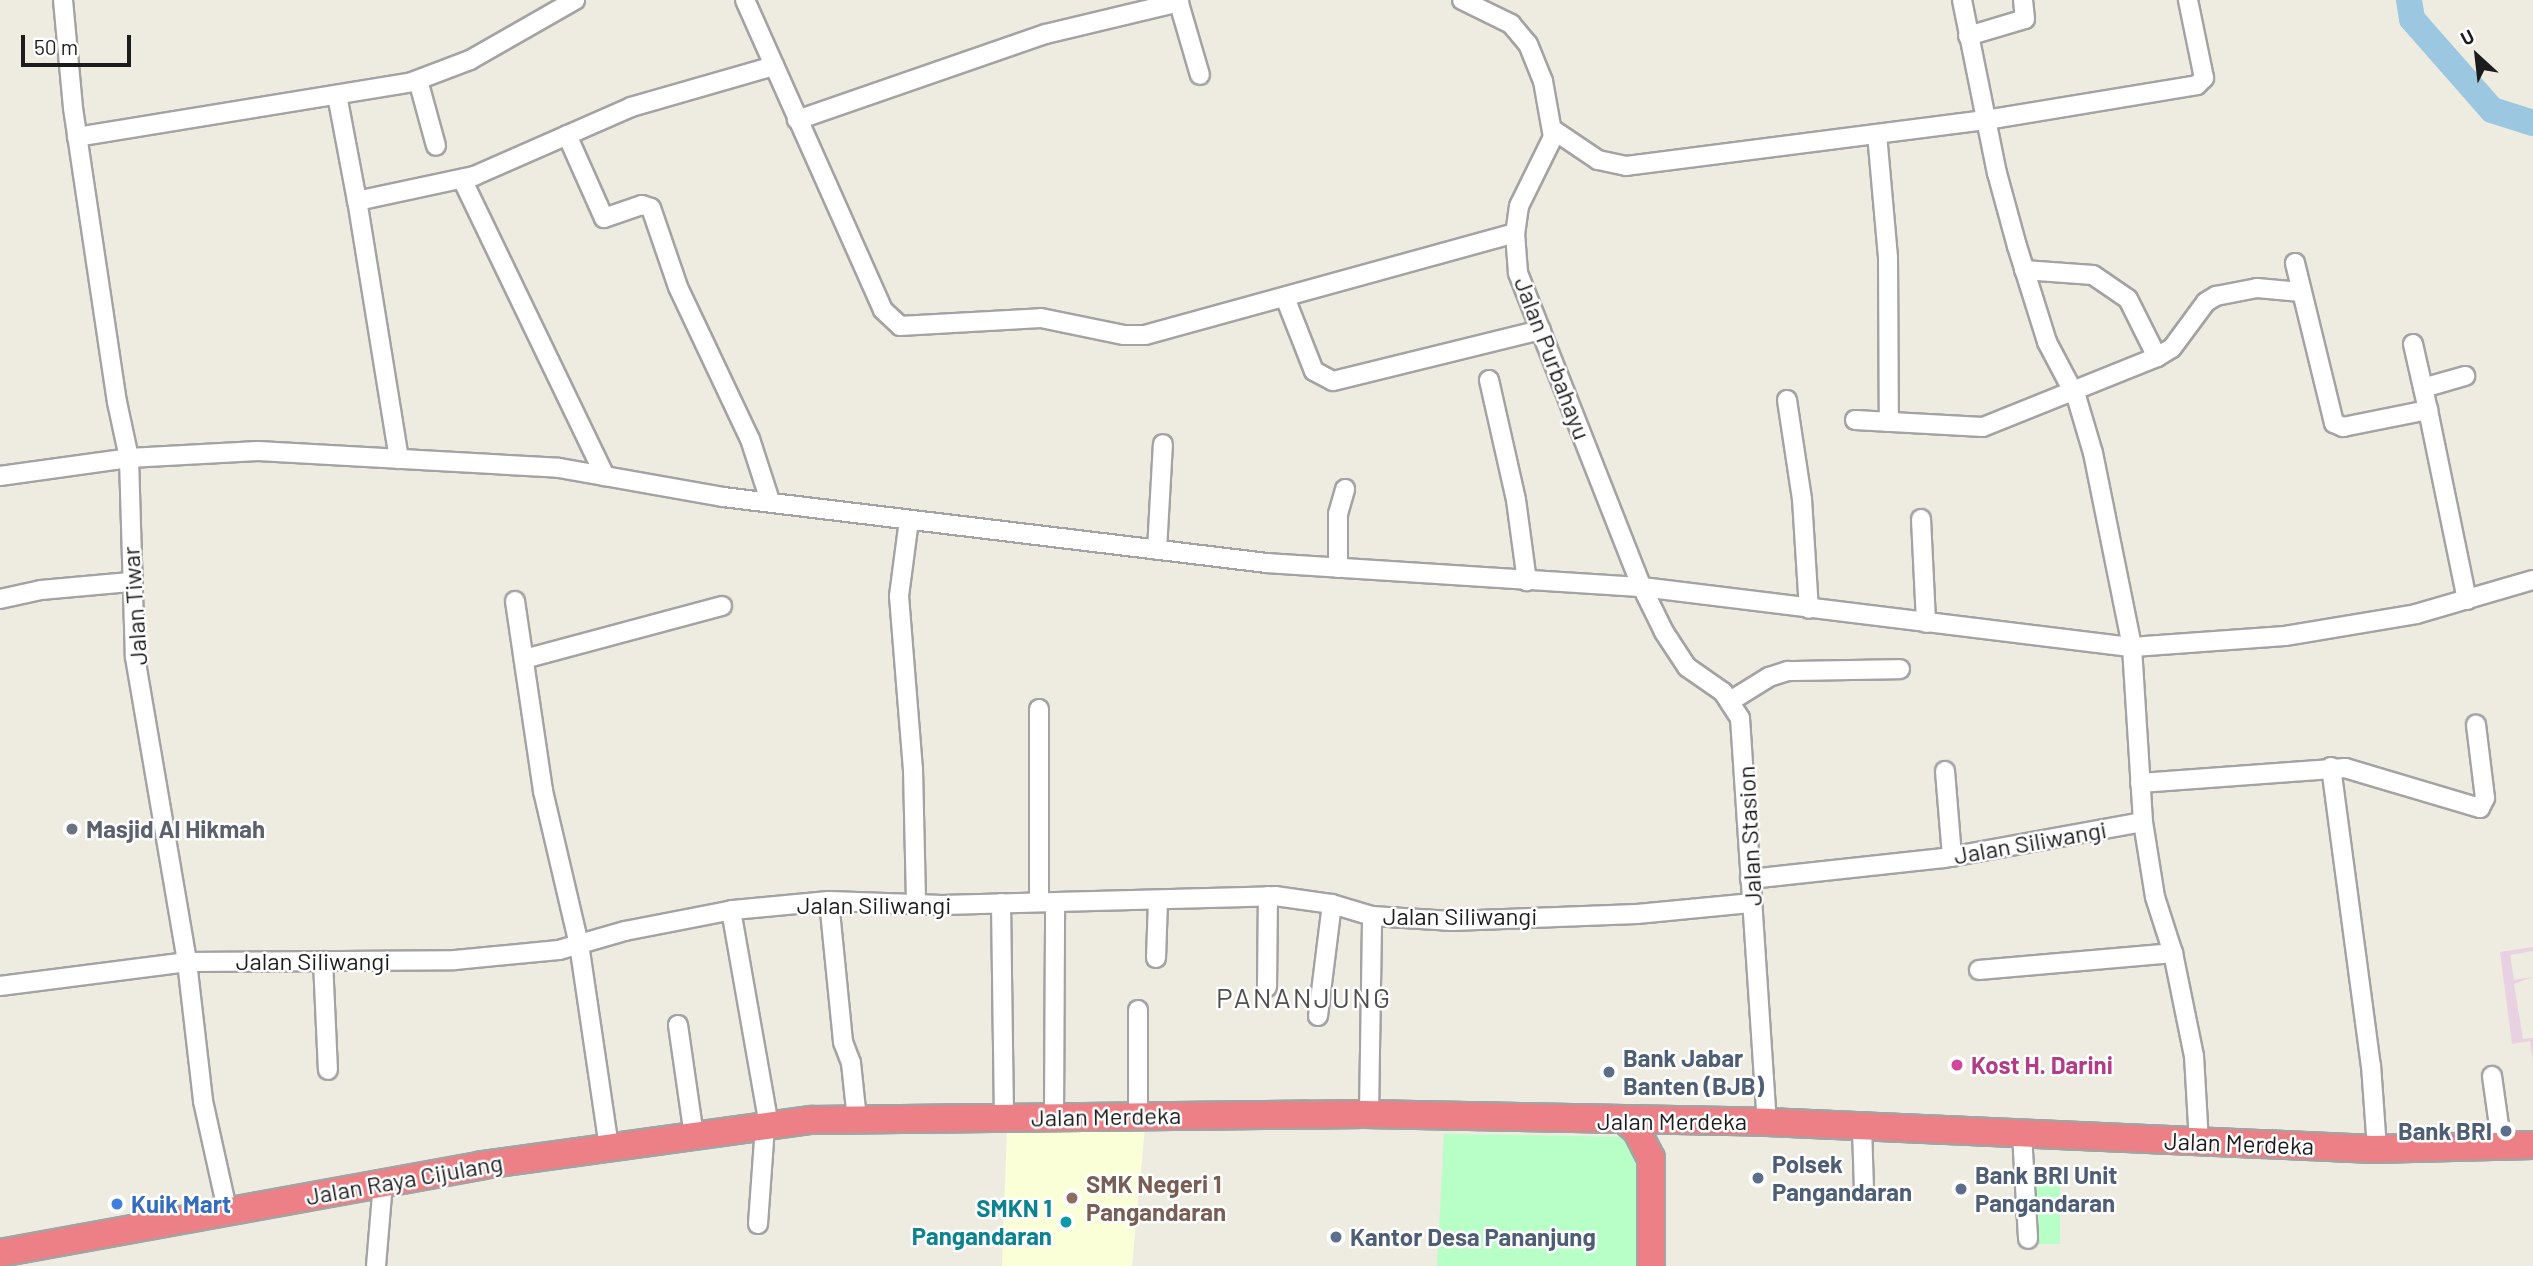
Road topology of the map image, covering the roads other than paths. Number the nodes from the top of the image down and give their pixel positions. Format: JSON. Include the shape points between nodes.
{"nodes":[{"id":1,"x":63,"y":0,"type":"edge"},
{"id":2,"x":575,"y":0,"type":"edge"},
{"id":3,"x":746,"y":0,"type":"edge"},
{"id":4,"x":1462,"y":0,"type":"edge"},
{"id":5,"x":1962,"y":0,"type":"edge"},
{"id":6,"x":2022,"y":0,"type":"edge"},
{"id":7,"x":2188,"y":0,"type":"edge"},
{"id":8,"x":1178,"y":1,"type":"edge"},
{"id":9,"x":1968,"y":36,"type":"junction"},
{"id":10,"x":774,"y":66,"type":"junction"},
{"id":11,"x":1200,"y":75,"type":"dead end"},
{"id":12,"x":418,"y":80,"type":"junction"},
{"id":13,"x":337,"y":95,"type":"junction"},
{"id":14,"x":797,"y":120,"type":"junction"},
{"id":15,"x":1986,"y":120,"type":"junction"},
{"id":16,"x":1552,"y":129,"type":"junction"},
{"id":17,"x":1877,"y":134,"type":"junction"},
{"id":18,"x":567,"y":135,"type":"junction"},
{"id":19,"x":77,"y":137,"type":"junction"},
{"id":20,"x":436,"y":146,"type":"dead end"},
{"id":21,"x":462,"y":179,"type":"junction"},
{"id":22,"x":357,"y":201,"type":"junction"},
{"id":23,"x":1515,"y":233,"type":"junction"},
{"id":24,"x":2295,"y":263,"type":"dead end"},
{"id":25,"x":2024,"y":270,"type":"junction"},
{"id":26,"x":2301,"y":292,"type":"junction"},
{"id":27,"x":1286,"y":300,"type":"junction"},
{"id":28,"x":1541,"y":330,"type":"junction"},
{"id":29,"x":2413,"y":344,"type":"dead end"},
{"id":30,"x":2155,"y":352,"type":"junction"},
{"id":31,"x":2465,"y":376,"type":"dead end"},
{"id":32,"x":1489,"y":380,"type":"dead end"},
{"id":33,"x":2423,"y":388,"type":"junction"},
{"id":34,"x":2075,"y":394,"type":"junction"},
{"id":35,"x":1787,"y":400,"type":"dead end"},
{"id":36,"x":2428,"y":410,"type":"junction"},
{"id":37,"x":1855,"y":420,"type":"dead end"},
{"id":38,"x":1889,"y":422,"type":"junction"},
{"id":39,"x":1163,"y":444,"type":"dead end"},
{"id":40,"x":129,"y":458,"type":"junction"},
{"id":41,"x":399,"y":459,"type":"junction"},
{"id":42,"x":0,"y":476,"type":"edge"},
{"id":43,"x":606,"y":476,"type":"junction"},
{"id":44,"x":1345,"y":489,"type":"dead end"},
{"id":45,"x":770,"y":501,"type":"junction"},
{"id":46,"x":1921,"y":519,"type":"dead end"},
{"id":47,"x":909,"y":520,"type":"junction"},
{"id":48,"x":1157,"y":550,"type":"junction"},
{"id":49,"x":1338,"y":568,"type":"junction"},
{"id":50,"x":2533,"y":580,"type":"edge"},
{"id":51,"x":130,"y":582,"type":"junction"},
{"id":52,"x":1527,"y":582,"type":"junction"},
{"id":53,"x":1642,"y":587,"type":"junction"},
{"id":54,"x":0,"y":599,"type":"edge"},
{"id":55,"x":2468,"y":600,"type":"junction"},
{"id":56,"x":515,"y":601,"type":"dead end"},
{"id":57,"x":722,"y":606,"type":"dead end"},
{"id":58,"x":1809,"y":609,"type":"junction"},
{"id":59,"x":1926,"y":623,"type":"junction"},
{"id":60,"x":2132,"y":647,"type":"junction"},
{"id":61,"x":524,"y":659,"type":"junction"},
{"id":62,"x":1900,"y":670,"type":"dead end"},
{"id":63,"x":1732,"y":700,"type":"junction"},
{"id":64,"x":1039,"y":709,"type":"dead end"},
{"id":65,"x":2476,"y":725,"type":"dead end"},
{"id":66,"x":2331,"y":767,"type":"junction"},
{"id":67,"x":1945,"y":771,"type":"dead end"},
{"id":68,"x":2140,"y":783,"type":"junction"},
{"id":69,"x":2143,"y":822,"type":"junction"},
{"id":70,"x":1952,"y":857,"type":"junction"},
{"id":71,"x":1750,"y":879,"type":"junction"},
{"id":72,"x":1268,"y":896,"type":"junction"},
{"id":73,"x":1158,"y":900,"type":"junction"},
{"id":74,"x":829,"y":901,"type":"junction"},
{"id":75,"x":1001,"y":903,"type":"junction"},
{"id":76,"x":1047,"y":903,"type":"junction"},
{"id":77,"x":1752,"y":903,"type":"junction"},
{"id":78,"x":1332,"y":904,"type":"junction"},
{"id":79,"x":916,"y":905,"type":"junction"},
{"id":80,"x":731,"y":910,"type":"junction"},
{"id":81,"x":1372,"y":916,"type":"junction"},
{"id":82,"x":579,"y":944,"type":"junction"},
{"id":83,"x":2173,"y":953,"type":"junction"},
{"id":84,"x":1156,"y":958,"type":"dead end"},
{"id":85,"x":323,"y":961,"type":"junction"},
{"id":86,"x":187,"y":962,"type":"junction"},
{"id":87,"x":1979,"y":970,"type":"dead end"},
{"id":88,"x":0,"y":986,"type":"edge"},
{"id":89,"x":1266,"y":987,"type":"dead end"},
{"id":90,"x":1138,"y":1010,"type":"dead end"},
{"id":91,"x":1318,"y":1016,"type":"dead end"},
{"id":92,"x":678,"y":1025,"type":"dead end"},
{"id":93,"x":328,"y":1070,"type":"dead end"},
{"id":94,"x":2492,"y":1076,"type":"dead end"},
{"id":95,"x":1369,"y":1114,"type":"junction"},
{"id":96,"x":1138,"y":1116,"type":"junction"},
{"id":97,"x":1004,"y":1117,"type":"junction"},
{"id":98,"x":1054,"y":1117,"type":"junction"},
{"id":99,"x":857,"y":1119,"type":"junction"},
{"id":100,"x":811,"y":1120,"type":"joint"},
{"id":101,"x":1690,"y":1121,"type":"junction"},
{"id":102,"x":1627,"y":1122,"type":"junction"},
{"id":103,"x":1767,"y":1122,"type":"junction"},
{"id":104,"x":767,"y":1126,"type":"junction"},
{"id":105,"x":1862,"y":1127,"type":"junction"},
{"id":106,"x":2022,"y":1135,"type":"junction"},
{"id":107,"x":694,"y":1136,"type":"junction"},
{"id":108,"x":2199,"y":1142,"type":"junction"},
{"id":109,"x":2533,"y":1145,"type":"edge"},
{"id":110,"x":609,"y":1147,"type":"junction"},
{"id":111,"x":2502,"y":1147,"type":"junction"},
{"id":112,"x":2377,"y":1148,"type":"junction"},
{"id":113,"x":1651,"y":1158,"type":"junction"},
{"id":114,"x":383,"y":1182,"type":"junction"},
{"id":115,"x":1864,"y":1192,"type":"dead end"},
{"id":116,"x":227,"y":1209,"type":"junction"},
{"id":117,"x":758,"y":1224,"type":"dead end"},
{"id":118,"x":2028,"y":1239,"type":"dead end"},
{"id":119,"x":0,"y":1254,"type":"edge"},
{"id":120,"x":376,"y":1266,"type":"edge"},
{"id":121,"x":1651,"y":1266,"type":"edge"}],
"edges":[{"from":1,"to":19,"type":"street","name":"Jalan Tiwar"},
{"from":2,"to":12,"type":"street","via":[[470,60]]},
{"from":3,"to":10,"type":"street"},
{"from":4,"to":16,"type":"street","name":"Jalan Purbahayu","via":[[1511,24],[1528,44],[1543,80]]},
{"from":5,"to":9,"type":"street"},
{"from":6,"to":9,"type":"street","via":[[2025,19]]},
{"from":7,"to":15,"type":"street","via":[[2202,82]]},
{"from":8,"to":11,"type":"street"},
{"from":8,"to":14,"type":"street","via":[[1046,34]]},
{"from":9,"to":15,"type":"street"},
{"from":10,"to":14,"type":"street"},
{"from":10,"to":18,"type":"street","via":[[636,105]]},
{"from":12,"to":13,"type":"street"},
{"from":12,"to":20,"type":"street"},
{"from":13,"to":19,"type":"street"},
{"from":13,"to":22,"type":"street"},
{"from":14,"to":27,"type":"street","via":[[883,310],[900,326],[1041,317],[1135,337]]},
{"from":15,"to":17,"type":"street"},
{"from":15,"to":25,"type":"street"},
{"from":16,"to":17,"type":"street","via":[[1598,160],[1617,166]]},
{"from":16,"to":23,"type":"street","name":"Jalan Purbahayu","via":[[1549,152],[1519,206]]},
{"from":17,"to":38,"type":"street","via":[[1888,258]]},
{"from":18,"to":21,"type":"street"},
{"from":18,"to":45,"type":"street","via":[[604,218],[642,205],[651,208],[678,287],[750,439]]},
{"from":19,"to":40,"type":"street","name":"Jalan Tiwar"},
{"from":21,"to":22,"type":"street"},
{"from":21,"to":43,"type":"street"},
{"from":22,"to":41,"type":"street"},
{"from":23,"to":27,"type":"street"},
{"from":23,"to":28,"type":"street","name":"Jalan Purbahayu","via":[[1518,273]]},
{"from":24,"to":26,"type":"street"},
{"from":25,"to":30,"type":"street","via":[[2093,275],[2129,299]]},
{"from":25,"to":34,"type":"street","via":[[2048,342]]},
{"from":26,"to":30,"type":"street","via":[[2257,288],[2216,296],[2206,302],[2172,348]]},
{"from":26,"to":36,"type":"street","via":[[2329,416],[2337,427]]},
{"from":27,"to":28,"type":"street","via":[[1314,371],[1333,381]]},
{"from":28,"to":53,"type":"street","name":"Jalan Purbahayu"},
{"from":29,"to":33,"type":"street"},
{"from":30,"to":34,"type":"street"},
{"from":31,"to":33,"type":"street"},
{"from":32,"to":52,"type":"street","via":[[1516,500]]},
{"from":33,"to":36,"type":"street"},
{"from":34,"to":38,"type":"street","via":[[1983,427]]},
{"from":34,"to":60,"type":"street","via":[[2092,453]]},
{"from":35,"to":58,"type":"street","via":[[1803,513]]},
{"from":36,"to":55,"type":"street"},
{"from":37,"to":38,"type":"street"},
{"from":39,"to":48,"type":"street"},
{"from":40,"to":41,"type":"street","via":[[258,451]]},
{"from":40,"to":42,"type":"street"},
{"from":40,"to":51,"type":"street","name":"Jalan Tiwar"},
{"from":41,"to":43,"type":"street","via":[[559,468]]},
{"from":43,"to":45,"type":"street"},
{"from":44,"to":49,"type":"street","via":[[1338,514]]},
{"from":45,"to":47,"type":"street"},
{"from":46,"to":59,"type":"street"},
{"from":47,"to":48,"type":"street"},
{"from":47,"to":79,"type":"street","via":[[900,596],[913,769]]},
{"from":48,"to":49,"type":"street"},
{"from":49,"to":52,"type":"street"},
{"from":50,"to":55,"type":"street"},
{"from":51,"to":54,"type":"street","via":[[40,590]]},
{"from":51,"to":86,"type":"street","name":"Jalan Tiwar","via":[[135,657]]},
{"from":52,"to":53,"type":"street"},
{"from":53,"to":58,"type":"street"},
{"from":53,"to":63,"type":"street","via":[[1675,652],[1702,680]]},
{"from":55,"to":60,"type":"street","via":[[2286,636]]},
{"from":56,"to":61,"type":"street"},
{"from":57,"to":61,"type":"street"},
{"from":58,"to":59,"type":"street"},
{"from":59,"to":60,"type":"street"},
{"from":60,"to":68,"type":"street"},
{"from":61,"to":82,"type":"street","via":[[550,827]]},
{"from":62,"to":63,"type":"street","via":[[1788,671]]},
{"from":63,"to":71,"type":"street","name":"Jalan Stasion","via":[[1740,718]]},
{"from":64,"to":76,"type":"street"},
{"from":65,"to":66,"type":"street","via":[[2485,797],[2480,808],[2359,771]]},
{"from":66,"to":68,"type":"street"},
{"from":66,"to":112,"type":"street","via":[[2371,1065]]},
{"from":67,"to":70,"type":"street"},
{"from":68,"to":69,"type":"street"},
{"from":69,"to":70,"type":"street","name":"Jalan Siliwangi"},
{"from":69,"to":83,"type":"street","via":[[2155,897]]},
{"from":70,"to":71,"type":"street","name":"Jalan Siliwangi"},
{"from":71,"to":77,"type":"street","name":"Jalan Stasion"},
{"from":72,"to":73,"type":"street","name":"Jalan Siliwangi"},
{"from":72,"to":78,"type":"street","name":"Jalan Siliwangi"},
{"from":72,"to":89,"type":"street"},
{"from":73,"to":76,"type":"street","name":"Jalan Siliwangi"},
{"from":73,"to":84,"type":"street"},
{"from":74,"to":79,"type":"street","name":"Jalan Siliwangi"},
{"from":74,"to":80,"type":"street","name":"Jalan Siliwangi"},
{"from":74,"to":99,"type":"street","via":[[843,1042],[851,1063]]},
{"from":75,"to":76,"type":"street","name":"Jalan Siliwangi"},
{"from":75,"to":79,"type":"street","name":"Jalan Siliwangi"},
{"from":75,"to":97,"type":"street"},
{"from":76,"to":98,"type":"street"},
{"from":77,"to":81,"type":"street","name":"Jalan Siliwangi","via":[[1637,914],[1452,921]]},
{"from":77,"to":103,"type":"street","name":"Jalan Stasion"},
{"from":78,"to":81,"type":"street","name":"Jalan Siliwangi"},
{"from":78,"to":91,"type":"street"},
{"from":80,"to":82,"type":"street","name":"Jalan Siliwangi"},
{"from":80,"to":104,"type":"street"},
{"from":81,"to":95,"type":"street"},
{"from":82,"to":85,"type":"street","name":"Jalan Siliwangi","via":[[455,960]]},
{"from":82,"to":110,"type":"street"},
{"from":83,"to":87,"type":"street"},
{"from":83,"to":108,"type":"street","via":[[2194,1056]]},
{"from":85,"to":86,"type":"street","name":"Jalan Siliwangi"},
{"from":85,"to":93,"type":"street"},
{"from":86,"to":88,"type":"street","name":"Jalan Siliwangi"},
{"from":86,"to":116,"type":"street","name":"Jalan Tiwar","via":[[203,1101]]},
{"from":90,"to":96,"type":"street"},
{"from":92,"to":107,"type":"street"},
{"from":94,"to":111,"type":"street"},
{"from":95,"to":96,"type":"highway","name":"Jalan Merdeka"},
{"from":95,"to":102,"type":"highway","name":"Jalan Merdeka"},
{"from":96,"to":98,"type":"highway","name":"Jalan Merdeka"},
{"from":97,"to":98,"type":"highway","name":"Jalan Merdeka"},
{"from":97,"to":99,"type":"highway","name":"Jalan Merdeka"},
{"from":99,"to":100,"type":"highway","name":"Jalan Merdeka"},
{"from":100,"to":104,"type":"highway","name":"Jalan Raya Cijulang"},
{"from":101,"to":102,"type":"highway","name":"Jalan Merdeka"},
{"from":101,"to":103,"type":"highway","name":"Jalan Merdeka"},
{"from":101,"to":113,"type":"highway","via":[[1669,1135]]},
{"from":102,"to":113,"type":"highway"},
{"from":103,"to":105,"type":"highway","name":"Jalan Merdeka"},
{"from":104,"to":107,"type":"highway","name":"Jalan Raya Cijulang"},
{"from":104,"to":117,"type":"street"},
{"from":105,"to":106,"type":"highway","name":"Jalan Merdeka"},
{"from":105,"to":115,"type":"street"},
{"from":106,"to":108,"type":"highway","name":"Jalan Merdeka"},
{"from":106,"to":118,"type":"street"},
{"from":107,"to":110,"type":"highway","name":"Jalan Raya Cijulang"},
{"from":108,"to":112,"type":"highway","name":"Jalan Merdeka"},
{"from":109,"to":111,"type":"highway","name":"Jalan Merdeka"},
{"from":110,"to":114,"type":"highway","name":"Jalan Raya Cijulang"},
{"from":111,"to":112,"type":"highway","name":"Jalan Merdeka"},
{"from":113,"to":121,"type":"highway"},
{"from":114,"to":116,"type":"highway","name":"Jalan Raya Cijulang"},
{"from":114,"to":120,"type":"street"},
{"from":116,"to":119,"type":"highway","name":"Jalan Raya Cijulang"}]}
